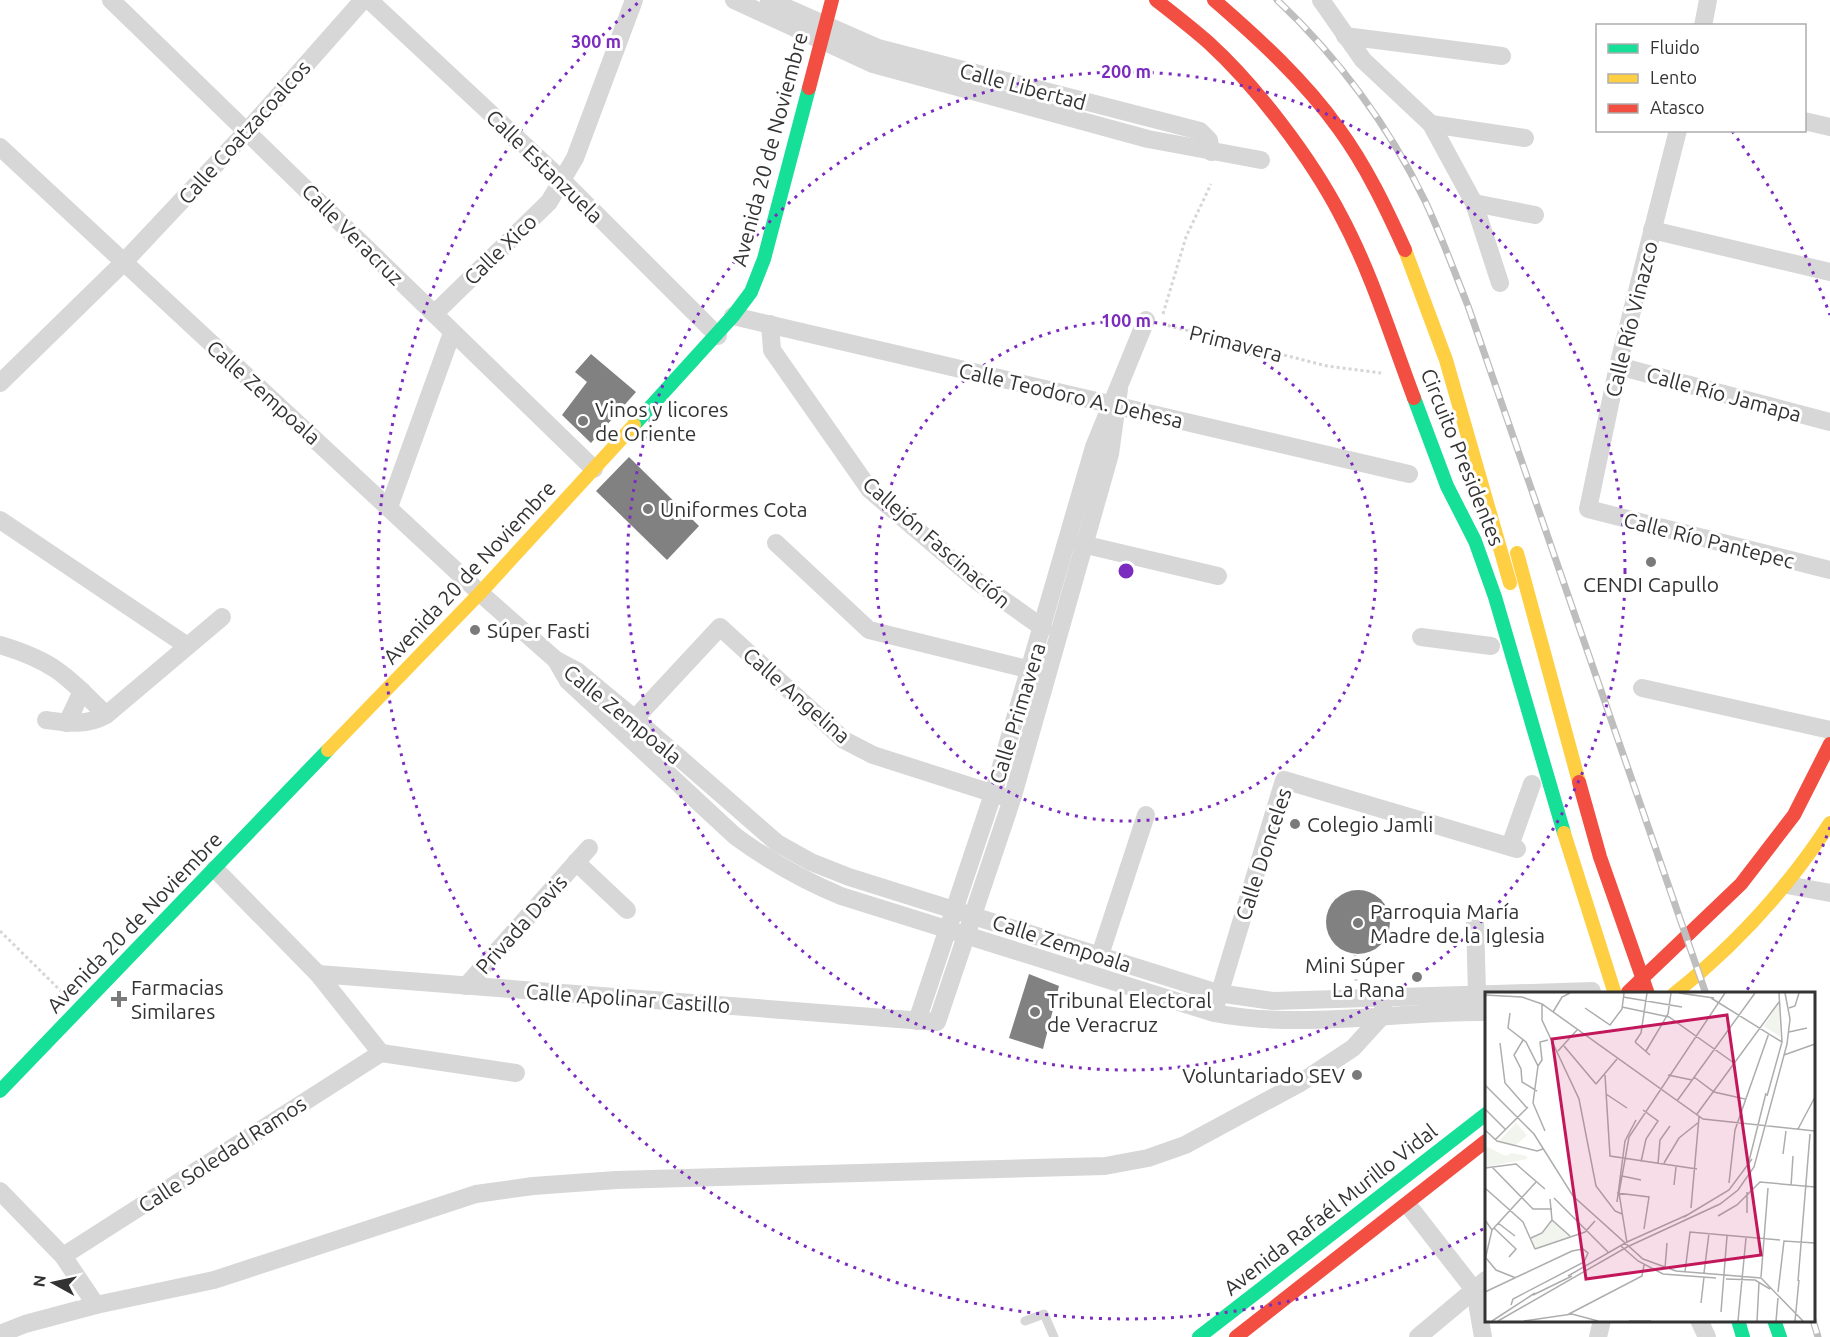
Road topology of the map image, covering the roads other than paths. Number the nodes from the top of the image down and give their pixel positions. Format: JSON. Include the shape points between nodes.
{"nodes":[{"id":1,"x":111,"y":0,"type":"edge"},
{"id":2,"x":363,"y":0,"type":"edge"},
{"id":3,"x":369,"y":0,"type":"edge"},
{"id":4,"x":634,"y":0,"type":"edge"},
{"id":5,"x":734,"y":0,"type":"edge"},
{"id":6,"x":769,"y":0,"type":"edge"},
{"id":7,"x":832,"y":0,"type":"edge"},
{"id":8,"x":1142,"y":0,"type":"edge"},
{"id":9,"x":1214,"y":0,"type":"edge"},
{"id":10,"x":1321,"y":0,"type":"edge"},
{"id":11,"x":1708,"y":0,"type":"edge"},
{"id":12,"x":1160,"y":5,"type":"edge"},
{"id":13,"x":1703,"y":24,"type":"edge"},
{"id":14,"x":822,"y":33,"type":"junction"},
{"id":15,"x":1345,"y":36,"type":"junction"},
{"id":16,"x":1502,"y":56,"type":"dead end"},
{"id":17,"x":1806,"y":121,"type":"edge"},
{"id":18,"x":1431,"y":124,"type":"junction"},
{"id":19,"x":1830,"y":127,"type":"edge"},
{"id":20,"x":248,"y":130,"type":"junction"},
{"id":21,"x":1678,"y":132,"type":"edge"},
{"id":22,"x":1525,"y":138,"type":"dead end"},
{"id":23,"x":0,"y":147,"type":"edge"},
{"id":24,"x":1262,"y":160,"type":"dead end"},
{"id":25,"x":563,"y":181,"type":"junction"},
{"id":26,"x":1474,"y":203,"type":"junction"},
{"id":27,"x":1535,"y":215,"type":"dead end"},
{"id":28,"x":1653,"y":230,"type":"junction"},
{"id":29,"x":123,"y":263,"type":"junction"},
{"id":30,"x":1830,"y":272,"type":"edge"},
{"id":31,"x":1500,"y":283,"type":"dead end"},
{"id":32,"x":434,"y":314,"type":"junction"},
{"id":33,"x":733,"y":316,"type":"junction"},
{"id":34,"x":1153,"y":322,"type":"road end"},
{"id":35,"x":770,"y":324,"type":"junction"},
{"id":36,"x":452,"y":333,"type":"junction"},
{"id":37,"x":718,"y":336,"type":"junction"},
{"id":38,"x":1618,"y":366,"type":"junction"},
{"id":39,"x":0,"y":383,"type":"edge"},
{"id":40,"x":1115,"y":400,"type":"junction"},
{"id":41,"x":1466,"y":422,"type":"junction"},
{"id":42,"x":1830,"y":422,"type":"edge"},
{"id":43,"x":594,"y":469,"type":"junction"},
{"id":44,"x":1409,"y":474,"type":"dead end"},
{"id":45,"x":1493,"y":474,"type":"dead end"},
{"id":46,"x":1447,"y":486,"type":"junction"},
{"id":47,"x":389,"y":507,"type":"junction"},
{"id":48,"x":1588,"y":509,"type":"joint"},
{"id":49,"x":0,"y":520,"type":"edge"},
{"id":50,"x":1514,"y":540,"type":"dead end"},
{"id":51,"x":776,"y":543,"type":"dead end"},
{"id":52,"x":1083,"y":544,"type":"junction"},
{"id":53,"x":1461,"y":546,"type":"dead end"},
{"id":54,"x":1830,"y":570,"type":"edge"},
{"id":55,"x":1218,"y":576,"type":"dead end"},
{"id":56,"x":480,"y":593,"type":"junction"},
{"id":57,"x":222,"y":617,"type":"dead end"},
{"id":58,"x":1042,"y":628,"type":"junction"},
{"id":59,"x":1421,"y":637,"type":"dead end"},
{"id":60,"x":0,"y":645,"type":"edge"},
{"id":61,"x":186,"y":645,"type":"junction"},
{"id":62,"x":1491,"y":646,"type":"dead end"},
{"id":63,"x":1029,"y":670,"type":"junction"},
{"id":64,"x":1047,"y":673,"type":"junction"},
{"id":65,"x":1642,"y":688,"type":"dead end"},
{"id":66,"x":82,"y":691,"type":"junction"},
{"id":67,"x":106,"y":715,"type":"junction"},
{"id":68,"x":46,"y":720,"type":"dead end"},
{"id":69,"x":67,"y":723,"type":"junction"},
{"id":70,"x":629,"y":724,"type":"junction"},
{"id":71,"x":1830,"y":730,"type":"edge"},
{"id":72,"x":1830,"y":744,"type":"edge"},
{"id":73,"x":1531,"y":779,"type":"joint"},
{"id":74,"x":993,"y":794,"type":"junction"},
{"id":75,"x":1012,"y":799,"type":"junction"},
{"id":76,"x":1538,"y":804,"type":"dead end"},
{"id":77,"x":1146,"y":815,"type":"dead end"},
{"id":78,"x":1830,"y":823,"type":"edge"},
{"id":79,"x":589,"y":848,"type":"dead end"},
{"id":80,"x":1600,"y":857,"type":"junction"},
{"id":81,"x":576,"y":862,"type":"junction"},
{"id":82,"x":215,"y":868,"type":"junction"},
{"id":83,"x":1563,"y":877,"type":"dead end"},
{"id":84,"x":1787,"y":885,"type":"junction"},
{"id":85,"x":1830,"y":894,"type":"edge"},
{"id":86,"x":953,"y":908,"type":"junction"},
{"id":87,"x":627,"y":910,"type":"dead end"},
{"id":88,"x":972,"y":914,"type":"junction"},
{"id":89,"x":1475,"y":918,"type":"dead end"},
{"id":90,"x":948,"y":928,"type":"junction"},
{"id":91,"x":966,"y":934,"type":"junction"},
{"id":92,"x":1100,"y":955,"type":"junction"},
{"id":93,"x":318,"y":974,"type":"junction"},
{"id":94,"x":1641,"y":979,"type":"junction"},
{"id":95,"x":466,"y":986,"type":"junction"},
{"id":96,"x":1591,"y":988,"type":"edge"},
{"id":97,"x":1500,"y":992,"type":"edge"},
{"id":98,"x":1615,"y":992,"type":"edge"},
{"id":99,"x":1627,"y":992,"type":"edge"},
{"id":100,"x":1634,"y":992,"type":"edge"},
{"id":101,"x":1648,"y":992,"type":"edge"},
{"id":102,"x":1675,"y":992,"type":"edge"},
{"id":103,"x":1218,"y":993,"type":"junction"},
{"id":104,"x":1477,"y":993,"type":"junction"},
{"id":105,"x":1485,"y":993,"type":"edge"},
{"id":106,"x":1383,"y":1005,"type":"junction"},
{"id":107,"x":1485,"y":1012,"type":"edge"},
{"id":108,"x":1214,"y":1013,"type":"junction"},
{"id":109,"x":917,"y":1021,"type":"junction"},
{"id":110,"x":937,"y":1022,"type":"joint"},
{"id":111,"x":381,"y":1053,"type":"junction"},
{"id":112,"x":516,"y":1073,"type":"dead end"},
{"id":113,"x":0,"y":1091,"type":"edge"},
{"id":114,"x":1485,"y":1115,"type":"edge"},
{"id":115,"x":1485,"y":1143,"type":"edge"},
{"id":116,"x":0,"y":1191,"type":"edge"},
{"id":117,"x":1408,"y":1205,"type":"junction"},
{"id":118,"x":63,"y":1256,"type":"junction"},
{"id":119,"x":1481,"y":1286,"type":"edge"},
{"id":120,"x":96,"y":1305,"type":"junction"},
{"id":121,"x":1025,"y":1321,"type":"dead end"},
{"id":122,"x":1602,"y":1322,"type":"edge"},
{"id":123,"x":1700,"y":1322,"type":"edge"},
{"id":124,"x":1739,"y":1322,"type":"edge"},
{"id":125,"x":1775,"y":1322,"type":"edge"},
{"id":126,"x":1789,"y":1322,"type":"edge"},
{"id":127,"x":0,"y":1334,"type":"edge"},
{"id":128,"x":1054,"y":1337,"type":"edge"},
{"id":129,"x":1199,"y":1337,"type":"edge"},
{"id":130,"x":1236,"y":1337,"type":"edge"},
{"id":131,"x":1418,"y":1337,"type":"edge"},
{"id":132,"x":1483,"y":1337,"type":"edge"},
{"id":133,"x":1598,"y":1337,"type":"edge"},
{"id":134,"x":1707,"y":1337,"type":"edge"},
{"id":135,"x":1743,"y":1337,"type":"edge"},
{"id":136,"x":1780,"y":1337,"type":"edge"},
{"id":137,"x":1794,"y":1337,"type":"edge"}],
"edges":[{"from":1,"to":20,"type":"street","name":"Calle Veracruz"},
{"from":2,"to":20,"type":"street","name":"Calle Coatzacoalcos"},
{"from":3,"to":25,"type":"street","name":"Calle Estanzuela"},
{"from":4,"to":25,"type":"street","name":"Calle Xico"},
{"from":5,"to":14,"type":"street"},
{"from":6,"to":14,"type":"street"},
{"from":7,"to":14,"type":"main road","name":"Avenida 20 de Noviembre"},
{"from":8,"to":12,"type":"main road","name":"Circuito Presidentes"},
{"from":9,"to":41,"type":"main road","name":"Circuito Presidentes","via":[[1281,63],[1352,147],[1407,250]]},
{"from":10,"to":15,"type":"street"},
{"from":11,"to":13,"type":"street"},
{"from":12,"to":46,"type":"main road","name":"Circuito Presidentes","via":[[1209,43],[1255,91],[1341,215],[1367,271]]},
{"from":14,"to":24,"type":"street","name":"Calle Libertad","via":[[876,56],[1148,139]]},
{"from":14,"to":33,"type":"main road","name":"Avenida 20 de Noviembre","via":[[764,259],[751,292]]},
{"from":15,"to":16,"type":"street"},
{"from":15,"to":18,"type":"street","via":[[1363,60]]},
{"from":17,"to":19,"type":"street"},
{"from":18,"to":22,"type":"street"},
{"from":18,"to":26,"type":"street"},
{"from":20,"to":29,"type":"street","name":"Calle Coatzacoalcos"},
{"from":20,"to":32,"type":"street","name":"Calle Veracruz"},
{"from":21,"to":28,"type":"street","name":"Calle Río Vinazco"},
{"from":23,"to":29,"type":"street","name":"Calle Zempoala"},
{"from":25,"to":32,"type":"street","name":"Calle Xico","via":[[549,202]]},
{"from":25,"to":37,"type":"street","name":"Calle Estanzuela"},
{"from":26,"to":27,"type":"street"},
{"from":26,"to":31,"type":"street"},
{"from":28,"to":30,"type":"street"},
{"from":28,"to":38,"type":"street","name":"Calle Río Vinazco"},
{"from":29,"to":39,"type":"street","name":"Calle Coatzacoalcos"},
{"from":29,"to":47,"type":"street","name":"Calle Zempoala"},
{"from":32,"to":36,"type":"street","name":"Calle Veracruz"},
{"from":33,"to":35,"type":"street","name":"Calle Teodoro A. Dehesa"},
{"from":33,"to":37,"type":"main road","name":"Avenida 20 de Noviembre"},
{"from":34,"to":40,"type":"street"},
{"from":35,"to":40,"type":"street","name":"Calle Teodoro A. Dehesa"},
{"from":35,"to":58,"type":"street","name":"Callejón Fascinación","via":[[772,350],[870,490],[978,582]]},
{"from":36,"to":43,"type":"street","name":"Calle Veracruz"},
{"from":36,"to":47,"type":"street"},
{"from":37,"to":43,"type":"main road","name":"Avenida 20 de Noviembre"},
{"from":38,"to":42,"type":"street","name":"Calle Río Jamapa"},
{"from":38,"to":48,"type":"street","name":"Calle Río Vinazco"},
{"from":40,"to":44,"type":"street","name":"Calle Teodoro A. Dehesa"},
{"from":40,"to":52,"type":"street","name":"Calle Primavera","via":[[1110,454]]},
{"from":40,"to":58,"type":"street","name":"Calle Primavera","via":[[1094,447]]},
{"from":41,"to":45,"type":"main road"},
{"from":41,"to":100,"type":"main road","name":"Circuito Presidentes","via":[[1602,900]]},
{"from":43,"to":56,"type":"main road","name":"Avenida 20 de Noviembre"},
{"from":46,"to":53,"type":"main road"},
{"from":46,"to":98,"type":"main road","name":"Circuito Presidentes","via":[[1475,541],[1495,597]]},
{"from":47,"to":56,"type":"street","name":"Calle Zempoala"},
{"from":48,"to":54,"type":"street","name":"Calle Río Pantepec"},
{"from":49,"to":61,"type":"street"},
{"from":50,"to":80,"type":"main road"},
{"from":51,"to":63,"type":"street","via":[[869,630]]},
{"from":52,"to":55,"type":"street"},
{"from":52,"to":64,"type":"street","name":"Calle Primavera"},
{"from":56,"to":70,"type":"street","name":"Calle Zempoala","via":[[556,660],[577,671]]},
{"from":56,"to":82,"type":"main road","name":"Avenida 20 de Noviembre"},
{"from":57,"to":61,"type":"street"},
{"from":58,"to":63,"type":"street","name":"Calle Primavera"},
{"from":59,"to":62,"type":"street"},
{"from":60,"to":66,"type":"street","via":[[63,671]]},
{"from":61,"to":67,"type":"street"},
{"from":63,"to":64,"type":"street"},
{"from":63,"to":74,"type":"street","name":"Calle Primavera"},
{"from":64,"to":75,"type":"street","name":"Calle Primavera"},
{"from":65,"to":71,"type":"street"},
{"from":66,"to":67,"type":"street"},
{"from":66,"to":69,"type":"street"},
{"from":67,"to":69,"type":"street","via":[[94,721]]},
{"from":68,"to":69,"type":"street"},
{"from":70,"to":74,"type":"street","name":"Calle Angelina","via":[[720,627],[844,740],[873,755]]},
{"from":70,"to":86,"type":"street","name":"Calle Zempoala","via":[[777,843],[849,877]]},
{"from":70,"to":90,"type":"street","name":"Calle Zempoala","via":[[735,836],[763,857],[802,880],[841,896]]},
{"from":72,"to":94,"type":"main road","via":[[1794,815],[1755,867]]},
{"from":73,"to":76,"type":"main road"},
{"from":73,"to":103,"type":"street","name":"Calle Donceles","via":[[1514,848],[1284,780]]},
{"from":74,"to":75,"type":"street","name":"Calle Angelina"},
{"from":74,"to":86,"type":"street","name":"Calle Primavera"},
{"from":75,"to":88,"type":"street","name":"Calle Primavera"},
{"from":77,"to":92,"type":"street"},
{"from":78,"to":84,"type":"main road"},
{"from":79,"to":81,"type":"street","name":"Privada Davis"},
{"from":80,"to":83,"type":"main road","via":[[1594,873],[1587,878]]},
{"from":80,"to":94,"type":"main road"},
{"from":81,"to":87,"type":"street","name":"Privada Davis"},
{"from":81,"to":95,"type":"street","name":"Privada Davis"},
{"from":82,"to":93,"type":"street"},
{"from":82,"to":113,"type":"main road","name":"Avenida 20 de Noviembre"},
{"from":84,"to":85,"type":"street"},
{"from":84,"to":102,"type":"main road","via":[[1715,963]]},
{"from":86,"to":88,"type":"street","name":"Calle Zempoala"},
{"from":86,"to":90,"type":"street","name":"Calle Primavera"},
{"from":88,"to":91,"type":"street","name":"Calle Primavera"},
{"from":88,"to":92,"type":"street","name":"Calle Zempoala"},
{"from":89,"to":104,"type":"street"},
{"from":90,"to":91,"type":"street","name":"Calle Zempoala"},
{"from":90,"to":109,"type":"street","name":"Calle Primavera"},
{"from":91,"to":108,"type":"street","name":"Calle Zempoala"},
{"from":91,"to":110,"type":"street","name":"Calle Primavera"},
{"from":92,"to":103,"type":"street","name":"Calle Zempoala"},
{"from":93,"to":95,"type":"street","name":"Calle Apolinar Castillo"},
{"from":93,"to":111,"type":"street"},
{"from":94,"to":96,"type":"main road","name":"Calle Zempoala","via":[[1617,987]]},
{"from":94,"to":99,"type":"main road"},
{"from":94,"to":101,"type":"main road"},
{"from":95,"to":109,"type":"street","name":"Calle Apolinar Castillo"},
{"from":96,"to":97,"type":"street","name":"Calle Zempoala"},
{"from":103,"to":106,"type":"street","name":"Calle Zempoala","via":[[1273,1001],[1357,998]]},
{"from":103,"to":108,"type":"street","name":"Calle Donceles"},
{"from":104,"to":105,"type":"street","name":"Calle Zempoala"},
{"from":104,"to":106,"type":"street","name":"Calle Zempoala"},
{"from":106,"to":107,"type":"street","name":"Calle Zempoala"},
{"from":106,"to":108,"type":"street","name":"Calle Zempoala","via":[[1271,1020]]},
{"from":106,"to":120,"type":"street","via":[[1353,1048],[1300,1083],[1185,1145],[1148,1158],[1105,1166],[616,1180],[533,1186],[476,1194],[214,1280]]},
{"from":109,"to":110,"type":"street","name":"Calle Apolinar Castillo"},
{"from":111,"to":112,"type":"street"},
{"from":111,"to":118,"type":"street","name":"Calle Soledad Ramos"},
{"from":114,"to":129,"type":"main road","name":"Avenida Rafaél Murillo Vidal"},
{"from":115,"to":117,"type":"main road","name":"Avenida Rafaél Murillo Vidal"},
{"from":116,"to":118,"type":"street"},
{"from":117,"to":119,"type":"street"},
{"from":117,"to":130,"type":"main road","name":"Avenida Rafaél Murillo Vidal"},
{"from":118,"to":120,"type":"street"},
{"from":119,"to":131,"type":"street"},
{"from":119,"to":132,"type":"street"},
{"from":120,"to":127,"type":"street"},
{"from":121,"to":128,"type":"lane","via":[[1044,1314]]},
{"from":122,"to":133,"type":"street"},
{"from":123,"to":134,"type":"street"},
{"from":124,"to":135,"type":"main road"},
{"from":125,"to":136,"type":"main road"},
{"from":126,"to":137,"type":"main road"}]}
